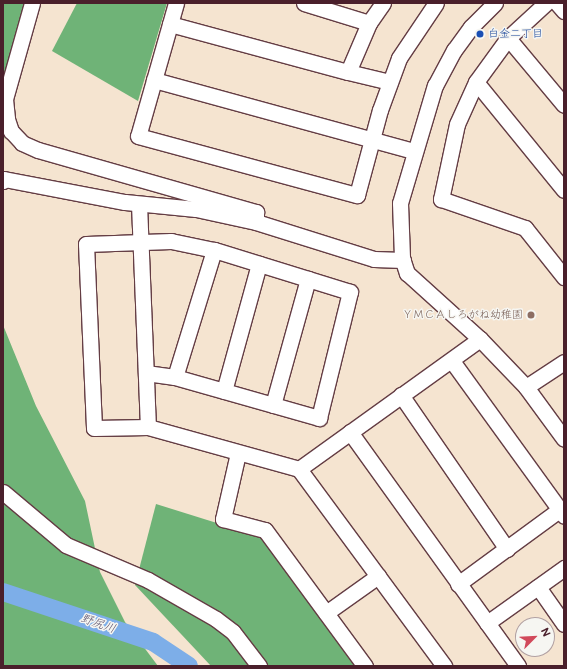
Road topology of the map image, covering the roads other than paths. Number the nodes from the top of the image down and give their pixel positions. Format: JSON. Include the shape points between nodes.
{"nodes":[{"id":1,"x":32,"y":3,"type":"edge"},
{"id":2,"x":176,"y":3,"type":"edge"},
{"id":3,"x":304,"y":3,"type":"edge"},
{"id":4,"x":383,"y":3,"type":"edge"},
{"id":5,"x":436,"y":3,"type":"edge"},
{"id":6,"x":495,"y":3,"type":"edge"},
{"id":7,"x":546,"y":3,"type":"edge"},
{"id":8,"x":557,"y":3,"type":"edge"},
{"id":9,"x":564,"y":11,"type":"edge"},
{"id":10,"x":369,"y":23,"type":"junction"},
{"id":11,"x":170,"y":24,"type":"junction"},
{"id":12,"x":508,"y":38,"type":"junction"},
{"id":13,"x":348,"y":72,"type":"junction"},
{"id":14,"x":154,"y":80,"type":"junction"},
{"id":15,"x":390,"y":82,"type":"junction"},
{"id":16,"x":476,"y":82,"type":"junction"},
{"id":17,"x":564,"y":105,"type":"edge"},
{"id":18,"x":372,"y":139,"type":"junction"},
{"id":19,"x":414,"y":151,"type":"junction"},
{"id":20,"x":3,"y":181,"type":"edge"},
{"id":21,"x":564,"y":190,"type":"edge"},
{"id":22,"x":140,"y":204,"type":"junction"},
{"id":23,"x":256,"y":222,"type":"junction"},
{"id":24,"x":142,"y":241,"type":"junction"},
{"id":25,"x":214,"y":250,"type":"junction"},
{"id":26,"x":403,"y":260,"type":"junction"},
{"id":27,"x":259,"y":264,"type":"junction"},
{"id":28,"x":564,"y":277,"type":"edge"},
{"id":29,"x":308,"y":279,"type":"junction"},
{"id":30,"x":480,"y":339,"type":"junction"},
{"id":31,"x":452,"y":361,"type":"junction"},
{"id":32,"x":564,"y":362,"type":"edge"},
{"id":33,"x":146,"y":373,"type":"junction"},
{"id":34,"x":175,"y":377,"type":"junction"},
{"id":35,"x":526,"y":387,"type":"junction"},
{"id":36,"x":224,"y":391,"type":"junction"},
{"id":37,"x":401,"y":395,"type":"junction"},
{"id":38,"x":273,"y":405,"type":"junction"},
{"id":39,"x":148,"y":427,"type":"junction"},
{"id":40,"x":350,"y":432,"type":"junction"},
{"id":41,"x":564,"y":439,"type":"edge"},
{"id":42,"x":238,"y":453,"type":"junction"},
{"id":43,"x":298,"y":469,"type":"junction"},
{"id":44,"x":3,"y":492,"type":"edge"},
{"id":45,"x":562,"y":513,"type":"edge"},
{"id":46,"x":507,"y":548,"type":"junction"},
{"id":47,"x":564,"y":568,"type":"edge"},
{"id":48,"x":378,"y":576,"type":"junction"},
{"id":49,"x":458,"y":584,"type":"junction"},
{"id":50,"x":538,"y":587,"type":"junction"},
{"id":51,"x":326,"y":613,"type":"junction"},
{"id":52,"x":487,"y":623,"type":"junction"},
{"id":53,"x":564,"y":624,"type":"edge"},
{"id":54,"x":259,"y":666,"type":"edge"},
{"id":55,"x":365,"y":666,"type":"edge"},
{"id":56,"x":444,"y":666,"type":"edge"},
{"id":57,"x":518,"y":666,"type":"edge"}],
"edges":[{"from":1,"to":23,"type":"street","via":[[5,99],[11,131],[22,142],[38,150],[256,212]]},
{"from":2,"to":11,"type":"street"},
{"from":3,"to":10,"type":"street"},
{"from":4,"to":10,"type":"street"},
{"from":5,"to":15,"type":"street","via":[[399,58]]},
{"from":6,"to":19,"type":"street","via":[[471,27],[454,50],[436,85]]},
{"from":7,"to":12,"type":"street"},
{"from":8,"to":9,"type":"street"},
{"from":10,"to":13,"type":"street"},
{"from":11,"to":13,"type":"street"},
{"from":11,"to":14,"type":"street"},
{"from":12,"to":16,"type":"street"},
{"from":12,"to":17,"type":"street"},
{"from":13,"to":15,"type":"street"},
{"from":14,"to":18,"type":"street"},
{"from":14,"to":18,"type":"street","via":[[138,136],[358,195]]},
{"from":15,"to":18,"type":"street"},
{"from":16,"to":21,"type":"street"},
{"from":16,"to":28,"type":"street","via":[[457,124],[441,199],[525,228]]},
{"from":18,"to":19,"type":"street"},
{"from":19,"to":26,"type":"street","via":[[400,203]]},
{"from":20,"to":22,"type":"street","via":[[4,179]]},
{"from":22,"to":23,"type":"street","via":[[189,208]]},
{"from":22,"to":24,"type":"street"},
{"from":23,"to":26,"type":"street","via":[[374,259]]},
{"from":24,"to":25,"type":"street","via":[[171,241]]},
{"from":24,"to":33,"type":"street"},
{"from":24,"to":39,"type":"street","via":[[86,244],[94,428]]},
{"from":25,"to":27,"type":"street"},
{"from":25,"to":34,"type":"street"},
{"from":26,"to":30,"type":"street","via":[[407,273]]},
{"from":27,"to":29,"type":"street"},
{"from":27,"to":36,"type":"street"},
{"from":29,"to":38,"type":"street"},
{"from":29,"to":38,"type":"street","via":[[350,292],[319,418]]},
{"from":30,"to":31,"type":"street"},
{"from":30,"to":35,"type":"street"},
{"from":31,"to":37,"type":"street"},
{"from":31,"to":45,"type":"street"},
{"from":32,"to":35,"type":"street"},
{"from":33,"to":34,"type":"street"},
{"from":33,"to":39,"type":"street"},
{"from":34,"to":36,"type":"street"},
{"from":35,"to":41,"type":"street"},
{"from":36,"to":38,"type":"street"},
{"from":37,"to":40,"type":"street"},
{"from":37,"to":46,"type":"street"},
{"from":39,"to":42,"type":"street"},
{"from":40,"to":43,"type":"street"},
{"from":40,"to":49,"type":"street"},
{"from":42,"to":43,"type":"street"},
{"from":42,"to":51,"type":"street","via":[[224,519],[265,530]]},
{"from":43,"to":48,"type":"street"},
{"from":44,"to":54,"type":"street","via":[[66,545],[148,580],[216,619],[233,632]]},
{"from":45,"to":46,"type":"street"},
{"from":46,"to":49,"type":"street"},
{"from":47,"to":50,"type":"street"},
{"from":48,"to":51,"type":"street"},
{"from":48,"to":56,"type":"street"},
{"from":49,"to":52,"type":"street"},
{"from":50,"to":52,"type":"street"},
{"from":50,"to":53,"type":"street"},
{"from":51,"to":55,"type":"street"},
{"from":52,"to":57,"type":"street"}]}
